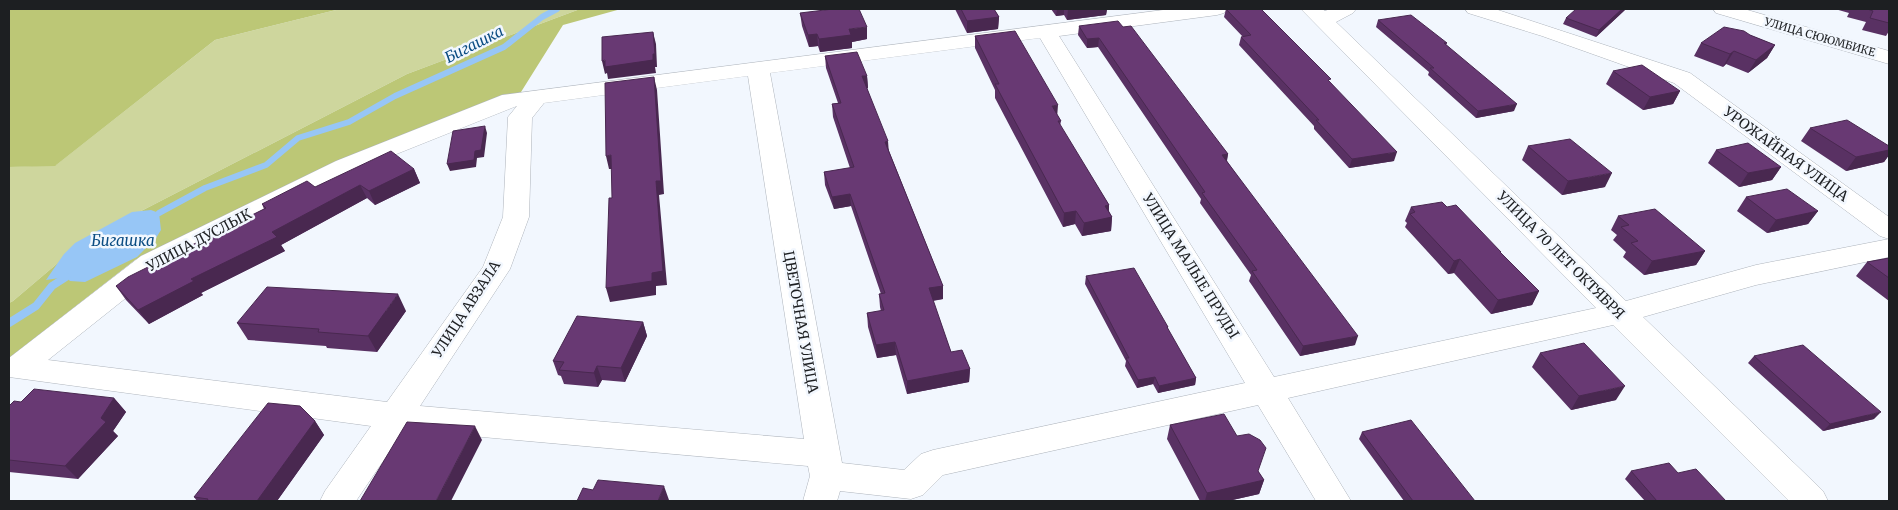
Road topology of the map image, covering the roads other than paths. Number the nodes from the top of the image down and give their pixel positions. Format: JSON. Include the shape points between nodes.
{"nodes":[{"id":1,"x":1217,"y":9,"type":"edge"},
{"id":2,"x":1346,"y":9,"type":"edge"},
{"id":3,"x":1474,"y":9,"type":"edge"},
{"id":4,"x":1722,"y":9,"type":"edge"},
{"id":5,"x":1317,"y":15,"type":"edge"},
{"id":6,"x":1046,"y":31,"type":"junction"},
{"id":7,"x":1889,"y":58,"type":"edge"},
{"id":8,"x":758,"y":69,"type":"junction"},
{"id":9,"x":523,"y":98,"type":"junction"},
{"id":10,"x":1889,"y":230,"type":"edge"},
{"id":11,"x":1889,"y":248,"type":"edge"},
{"id":12,"x":1619,"y":312,"type":"junction"},
{"id":13,"x":1267,"y":390,"type":"junction"},
{"id":14,"x":394,"y":416,"type":"junction"},
{"id":15,"x":824,"y":477,"type":"edge"},
{"id":16,"x":913,"y":493,"type":"edge"},
{"id":17,"x":337,"y":501,"type":"edge"},
{"id":18,"x":1334,"y":501,"type":"edge"},
{"id":19,"x":1811,"y":501,"type":"edge"}],
"edges":[{"from":1,"to":6,"type":"street","name":"УЛИЦА ДУСЛЫК"},
{"from":2,"to":5,"type":"street"},
{"from":3,"to":10,"type":"street","name":"УРОЖАЙНАЯ УЛИЦА","via":[[1682,78]]},
{"from":4,"to":7,"type":"street","name":"УЛИЦА СЮЮМБИКЕ"},
{"from":5,"to":12,"type":"street","name":"УЛИЦА 70 ЛЕТ ОКТЯБРЯ"},
{"from":6,"to":8,"type":"street","name":"УЛИЦА ДУСЛЫК"},
{"from":6,"to":13,"type":"street","name":"УЛИЦА МАЛЫЕ ПРУДЫ"},
{"from":8,"to":9,"type":"street","name":"УЛИЦА ДУСЛЫК"},
{"from":8,"to":15,"type":"street","name":"ЦВЕТОЧНАЯ УЛИЦА"},
{"from":9,"to":14,"type":"street","name":"УЛИЦА АВЗАЛА","via":[[516,217],[496,269]]},
{"from":9,"to":14,"type":"street","name":"УЛИЦА ДУСЛЫК","via":[[346,166],[151,263],[17,368]]},
{"from":11,"to":12,"type":"street","via":[[1756,275]]},
{"from":12,"to":13,"type":"street"},
{"from":12,"to":19,"type":"street","name":"УЛИЦА 70 ЛЕТ ОКТЯБРЯ"},
{"from":13,"to":16,"type":"street","via":[[933,464]]},
{"from":13,"to":18,"type":"street","name":"УЛИЦА МАЛЫЕ ПРУДЫ"},
{"from":14,"to":15,"type":"street"},
{"from":14,"to":17,"type":"street","name":"УЛИЦА АВЗАЛА"},
{"from":15,"to":16,"type":"street"}]}
